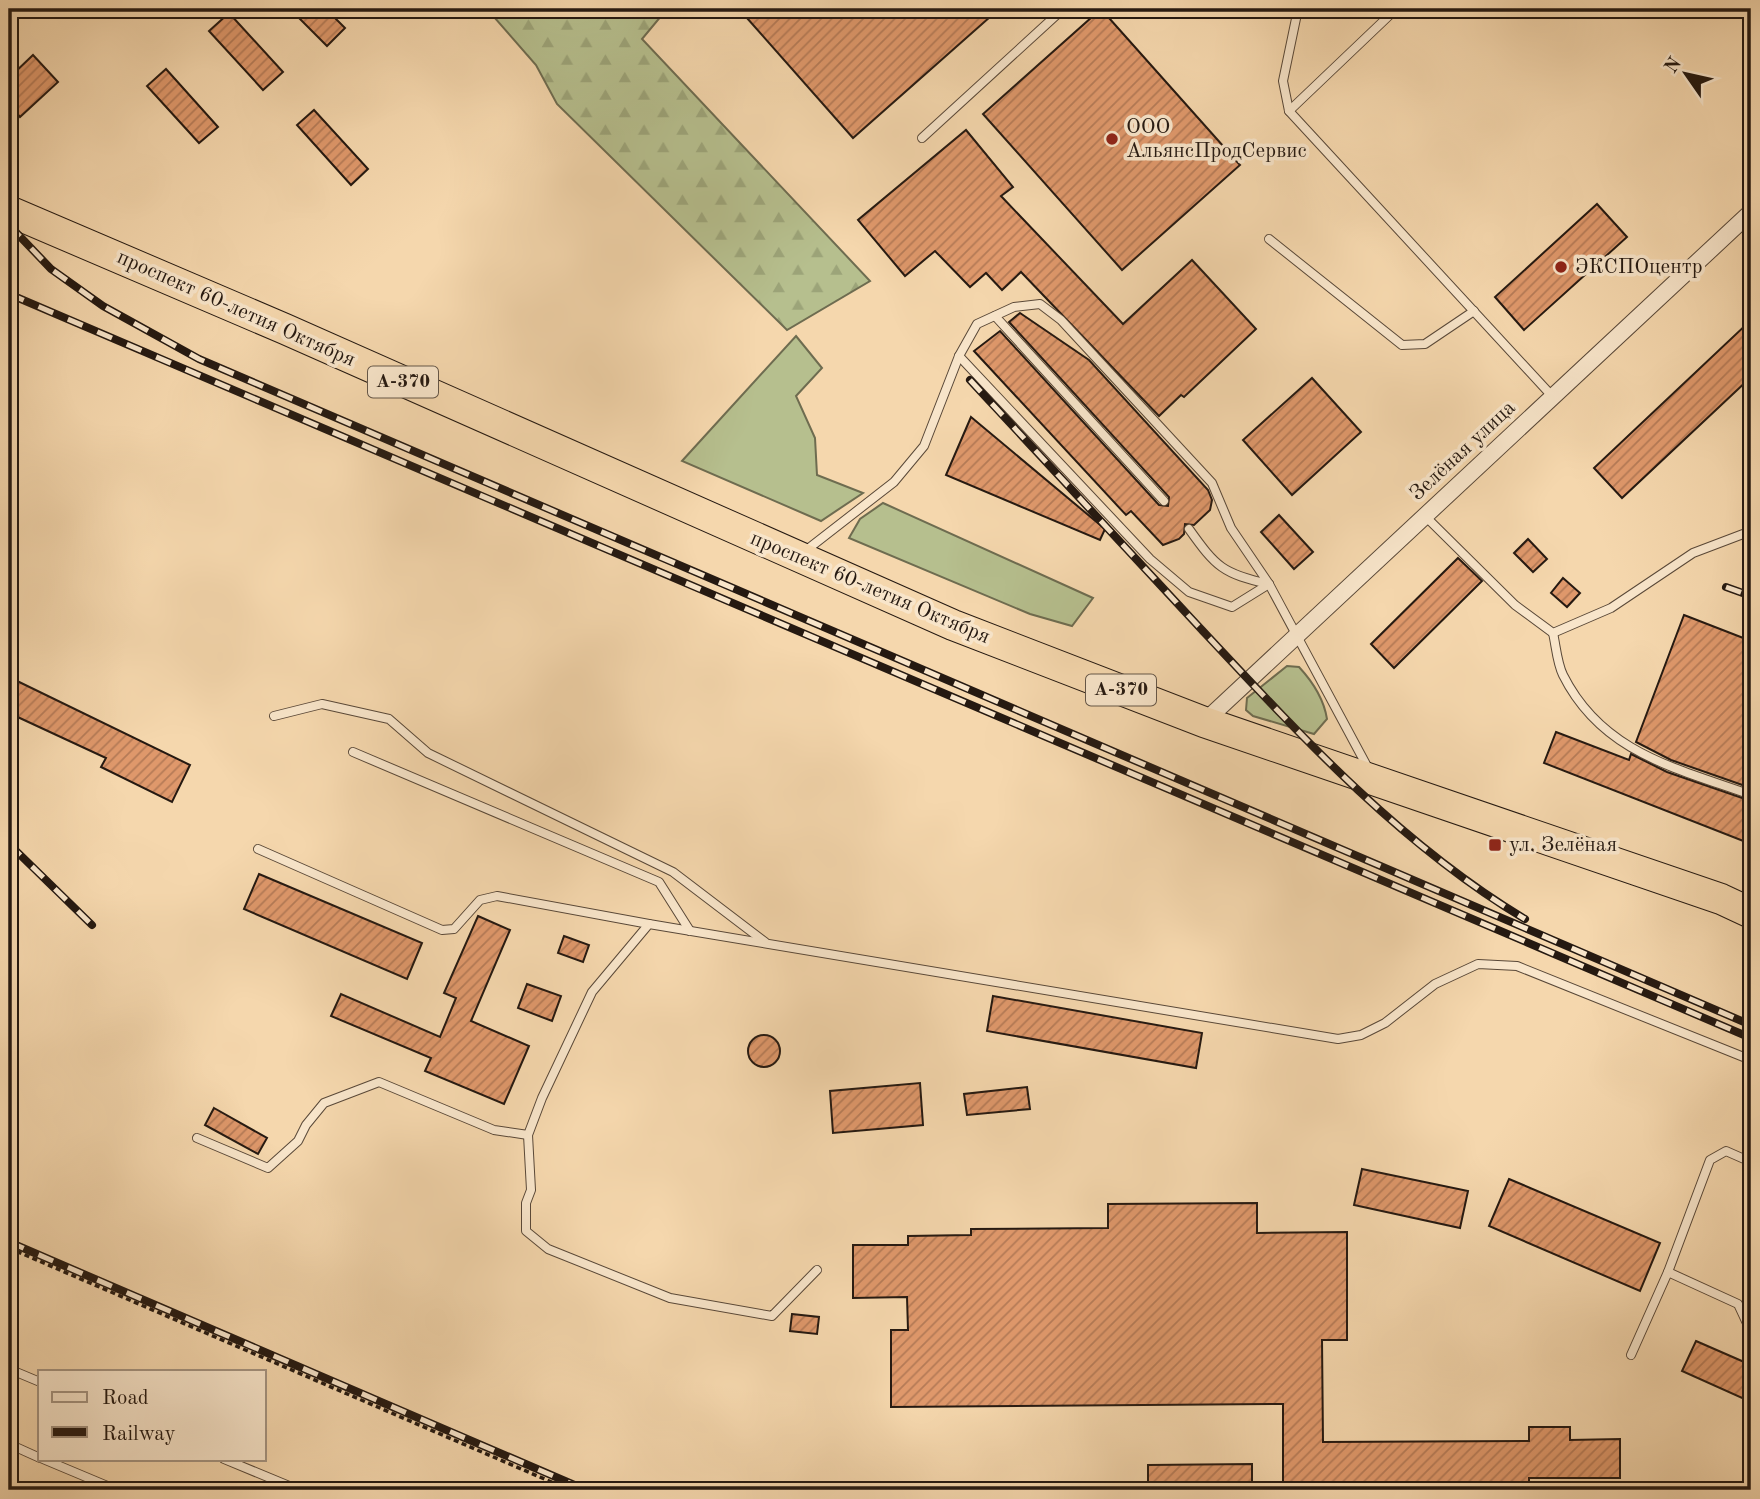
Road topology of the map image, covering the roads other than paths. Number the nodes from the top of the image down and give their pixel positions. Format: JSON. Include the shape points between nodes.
{"nodes":[{"id":1,"x":1063,"y":9,"type":"edge"},
{"id":2,"x":1298,"y":9,"type":"edge"},
{"id":3,"x":1396,"y":9,"type":"edge"},
{"id":4,"x":1289,"y":111,"type":"junction"},
{"id":5,"x":922,"y":138,"type":"dead end"},
{"id":6,"x":9,"y":211,"type":"edge"},
{"id":7,"x":1751,"y":212,"type":"edge"},
{"id":8,"x":1269,"y":239,"type":"dead end"},
{"id":9,"x":1474,"y":311,"type":"junction"},
{"id":10,"x":995,"y":316,"type":"junction"},
{"id":11,"x":959,"y":356,"type":"junction"},
{"id":12,"x":1552,"y":396,"type":"junction"},
{"id":13,"x":1164,"y":501,"type":"dead end"},
{"id":14,"x":1424,"y":515,"type":"junction"},
{"id":15,"x":1189,"y":530,"type":"dead end"},
{"id":16,"x":1751,"y":531,"type":"edge"},
{"id":17,"x":796,"y":558,"type":"junction"},
{"id":18,"x":1269,"y":584,"type":"junction"},
{"id":19,"x":1553,"y":633,"type":"junction"},
{"id":20,"x":1296,"y":635,"type":"junction"},
{"id":21,"x":274,"y":716,"type":"dead end"},
{"id":22,"x":1204,"y":722,"type":"junction"},
{"id":23,"x":353,"y":752,"type":"dead end"},
{"id":24,"x":1374,"y":778,"type":"junction"},
{"id":25,"x":1751,"y":795,"type":"edge"},
{"id":26,"x":258,"y":849,"type":"dead end"},
{"id":27,"x":1751,"y":913,"type":"edge"},
{"id":28,"x":649,"y":924,"type":"junction"},
{"id":29,"x":690,"y":931,"type":"junction"},
{"id":30,"x":767,"y":944,"type":"junction"},
{"id":31,"x":1751,"y":1060,"type":"edge"},
{"id":32,"x":528,"y":1135,"type":"junction"},
{"id":33,"x":197,"y":1138,"type":"dead end"},
{"id":34,"x":1751,"y":1163,"type":"edge"},
{"id":35,"x":817,"y":1270,"type":"dead end"},
{"id":36,"x":1668,"y":1272,"type":"junction"},
{"id":37,"x":1751,"y":1332,"type":"edge"},
{"id":38,"x":1631,"y":1355,"type":"dead end"},
{"id":39,"x":9,"y":1369,"type":"edge"},
{"id":40,"x":38,"y":1381,"type":"edge"},
{"id":41,"x":9,"y":1444,"type":"edge"},
{"id":42,"x":38,"y":1456,"type":"edge"},
{"id":43,"x":47,"y":1460,"type":"edge"},
{"id":44,"x":226,"y":1460,"type":"edge"},
{"id":45,"x":117,"y":1490,"type":"edge"},
{"id":46,"x":299,"y":1490,"type":"edge"}],
"edges":[{"from":1,"to":5,"type":"lane"},
{"from":2,"to":4,"type":"lane","via":[[1283,81]]},
{"from":3,"to":4,"type":"lane"},
{"from":4,"to":9,"type":"lane"},
{"from":6,"to":17,"type":"highway","name":"проспект 60-летия Октября","number":"А-370"},
{"from":7,"to":12,"type":"street","name":"Зелёная улица"},
{"from":8,"to":9,"type":"lane","via":[[1402,345],[1424,344]]},
{"from":9,"to":12,"type":"lane"},
{"from":10,"to":11,"type":"lane","via":[[978,324]]},
{"from":10,"to":13,"type":"lane"},
{"from":10,"to":18,"type":"lane","via":[[1014,307],[1040,304],[1061,320],[1212,483],[1231,527]]},
{"from":11,"to":17,"type":"lane","via":[[924,446],[894,482]]},
{"from":11,"to":18,"type":"lane","via":[[1150,559],[1189,592],[1232,607]]},
{"from":12,"to":14,"type":"street","name":"Зелёная улица"},
{"from":14,"to":19,"type":"lane","via":[[1515,605]]},
{"from":14,"to":20,"type":"street","name":"Зелёная улица"},
{"from":15,"to":18,"type":"lane","via":[[1210,559],[1233,576]]},
{"from":16,"to":19,"type":"lane","via":[[1693,553],[1611,608]]},
{"from":17,"to":22,"type":"highway","name":"проспект 60-летия Октября","number":"А-370"},
{"from":18,"to":20,"type":"lane"},
{"from":19,"to":25,"type":"lane","via":[[1562,673],[1590,717],[1637,753]]},
{"from":20,"to":22,"type":"street","name":"Зелёная улица"},
{"from":20,"to":24,"type":"lane"},
{"from":21,"to":30,"type":"lane","via":[[322,704],[389,719],[428,753],[673,872]]},
{"from":22,"to":24,"type":"highway","name":"проспект 60-летия Октября","number":"А-370"},
{"from":23,"to":29,"type":"lane","via":[[659,882]]},
{"from":24,"to":27,"type":"highway","name":"проспект 60-летия Октября","number":"А-370"},
{"from":26,"to":28,"type":"lane","via":[[442,930],[454,929],[480,900],[497,896]]},
{"from":28,"to":29,"type":"lane"},
{"from":28,"to":32,"type":"lane","via":[[592,992]]},
{"from":29,"to":30,"type":"lane"},
{"from":30,"to":31,"type":"lane","via":[[1338,1039],[1361,1035],[1385,1023],[1436,984],[1478,964],[1517,967]]},
{"from":32,"to":33,"type":"lane","via":[[494,1130],[379,1082],[324,1103],[298,1141],[268,1168]]},
{"from":32,"to":35,"type":"lane","via":[[531,1190],[526,1230],[548,1249],[670,1298],[772,1315]]},
{"from":34,"to":36,"type":"lane","via":[[1726,1151],[1710,1160]]},
{"from":36,"to":37,"type":"lane","via":[[1738,1304]]},
{"from":36,"to":38,"type":"lane"},
{"from":39,"to":40,"type":"lane"},
{"from":41,"to":42,"type":"lane"},
{"from":43,"to":45,"type":"lane"},
{"from":44,"to":46,"type":"lane"}]}
